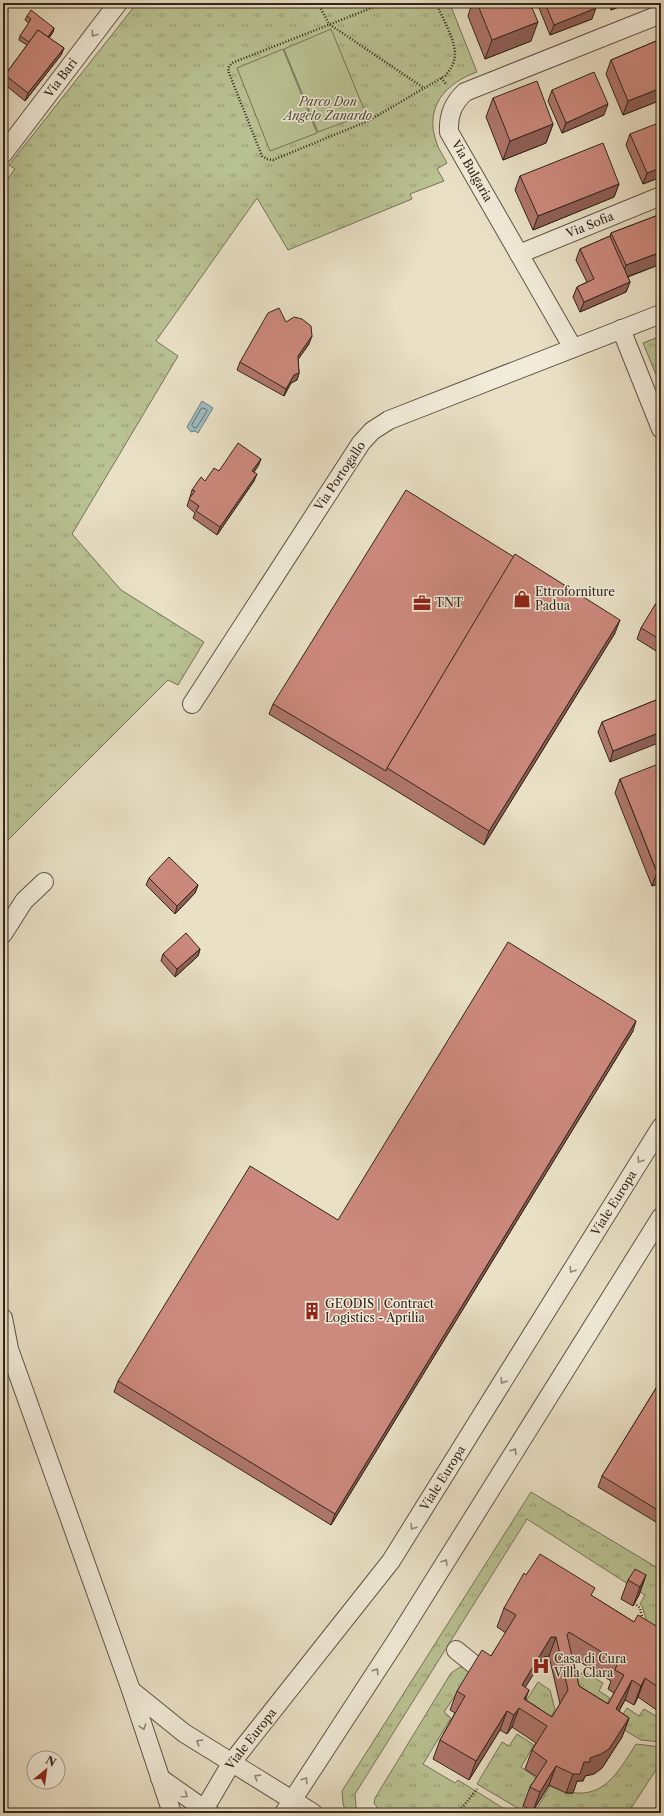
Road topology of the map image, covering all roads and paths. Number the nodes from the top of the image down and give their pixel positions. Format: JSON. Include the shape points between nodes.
{"nodes":[{"id":1,"x":118,"y":3,"type":"edge"},
{"id":2,"x":314,"y":3,"type":"edge"},
{"id":3,"x":384,"y":3,"type":"edge"},
{"id":4,"x":436,"y":3,"type":"edge"},
{"id":5,"x":661,"y":14,"type":"edge"},
{"id":6,"x":329,"y":24,"type":"junction"},
{"id":7,"x":441,"y":78,"type":"junction"},
{"id":8,"x":424,"y":88,"type":"junction"},
{"id":9,"x":450,"y":89,"type":"dead end"},
{"id":10,"x":3,"y":154,"type":"edge"},
{"id":11,"x":661,"y":196,"type":"edge"},
{"id":12,"x":519,"y":254,"type":"junction"},
{"id":13,"x":661,"y":314,"type":"edge"},
{"id":14,"x":621,"y":330,"type":"junction"},
{"id":15,"x":573,"y":348,"type":"junction"},
{"id":16,"x":661,"y":429,"type":"edge"},
{"id":17,"x":192,"y":704,"type":"dead end"},
{"id":18,"x":44,"y":882,"type":"dead end"},
{"id":19,"x":24,"y":901,"type":"junction"},
{"id":20,"x":3,"y":911,"type":"edge"},
{"id":21,"x":3,"y":934,"type":"edge"},
{"id":22,"x":661,"y":1127,"type":"edge"},
{"id":23,"x":661,"y":1217,"type":"edge"},
{"id":24,"x":3,"y":1318,"type":"edge"},
{"id":25,"x":634,"y":1603,"type":"edge"},
{"id":26,"x":642,"y":1625,"type":"edge"},
{"id":27,"x":456,"y":1650,"type":"dead end"},
{"id":28,"x":476,"y":1666,"type":"edge"},
{"id":29,"x":131,"y":1690,"type":"junction"},
{"id":30,"x":232,"y":1762,"type":"junction"},
{"id":31,"x":160,"y":1778,"type":"junction"},
{"id":32,"x":478,"y":1789,"type":"dead end"},
{"id":33,"x":288,"y":1806,"type":"edge"},
{"id":34,"x":206,"y":1812,"type":"edge"},
{"id":35,"x":172,"y":1813,"type":"edge"},
{"id":36,"x":313,"y":1813,"type":"edge"},
{"id":37,"x":458,"y":1813,"type":"edge"}],
"edges":[{"from":1,"to":10,"type":"street","name":"Via Bari","one_way":true},
{"from":2,"to":6,"type":"path","via":[[321,8]]},
{"from":3,"to":6,"type":"path"},
{"from":4,"to":7,"type":"path","via":[[454,47],[455,57],[452,67]]},
{"from":5,"to":12,"type":"street","name":"Via Bulgaria","via":[[465,92],[456,100],[448,122],[449,132]]},
{"from":6,"to":8,"type":"path"},
{"from":6,"to":8,"type":"path","via":[[232,63],[228,68],[262,156],[273,160],[368,121]]},
{"from":7,"to":8,"type":"path"},
{"from":7,"to":9,"type":"path"},
{"from":11,"to":12,"type":"street","name":"Via Sofia"},
{"from":12,"to":15,"type":"street","name":"Via Bulgaria"},
{"from":13,"to":14,"type":"street","name":"Via Portogallo"},
{"from":14,"to":15,"type":"street","name":"Via Portogallo"},
{"from":14,"to":16,"type":"street"},
{"from":15,"to":17,"type":"street","name":"Via Portogallo","via":[[389,420],[372,431],[361,443]]},
{"from":18,"to":19,"type":"street"},
{"from":19,"to":20,"type":"street"},
{"from":19,"to":21,"type":"street"},
{"from":22,"to":30,"type":"street","name":"Viale Europa","one_way":true,"via":[[391,1561]]},
{"from":33,"to":23,"type":"street","one_way":true,"via":[[398,1638]]},
{"from":24,"to":29,"type":"street","via":[[10,1349]]},
{"from":25,"to":26,"type":"path","via":[[640,1608],[644,1619]]},
{"from":27,"to":28,"type":"street"},
{"from":30,"to":29,"type":"street","one_way":true,"via":[[175,1726]]},
{"from":29,"to":31,"type":"street","one_way":true},
{"from":33,"to":30,"type":"street","one_way":true},
{"from":30,"to":34,"type":"street","name":"Viale Europa"},
{"from":31,"to":34,"type":"street","one_way":true},
{"from":31,"to":35,"type":"street"},
{"from":32,"to":37,"type":"path"},
{"from":33,"to":36,"type":"street"}]}
